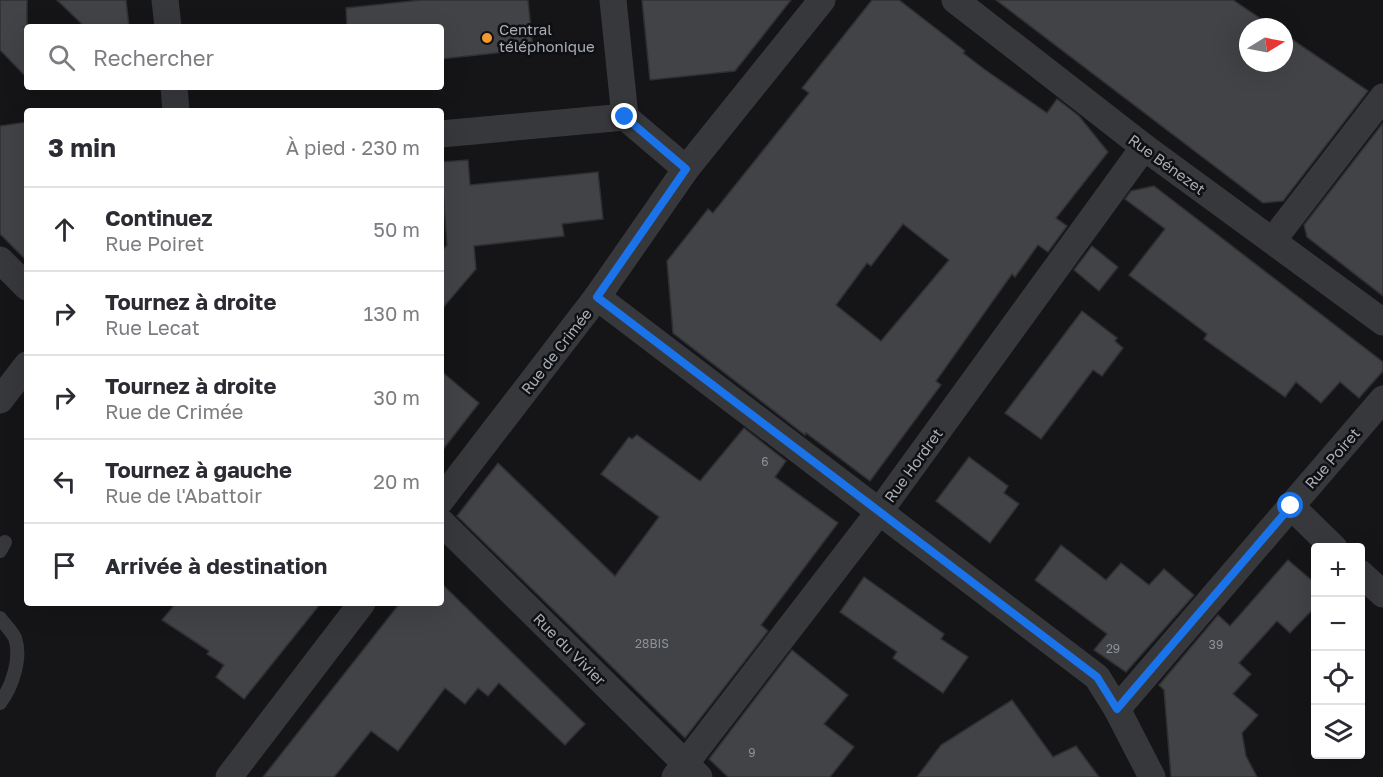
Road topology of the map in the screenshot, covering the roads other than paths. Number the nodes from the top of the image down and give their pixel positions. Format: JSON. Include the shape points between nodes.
{"nodes":[{"id":1,"x":165,"y":0,"type":"edge"},
{"id":2,"x":613,"y":0,"type":"edge"},
{"id":3,"x":822,"y":0,"type":"edge"},
{"id":4,"x":955,"y":0,"type":"edge"},
{"id":5,"x":168,"y":24,"type":"edge"},
{"id":6,"x":174,"y":90,"type":"edge"},
{"id":7,"x":1383,"y":97,"type":"edge"},
{"id":8,"x":176,"y":108,"type":"edge"},
{"id":9,"x":625,"y":117,"type":"junction"},
{"id":10,"x":444,"y":134,"type":"edge"},
{"id":11,"x":1144,"y":147,"type":"junction"},
{"id":12,"x":686,"y":169,"type":"junction"},
{"id":13,"x":1273,"y":240,"type":"junction"},
{"id":14,"x":0,"y":260,"type":"edge"},
{"id":15,"x":24,"y":284,"type":"edge"},
{"id":16,"x":597,"y":297,"type":"junction"},
{"id":17,"x":1383,"y":322,"type":"edge"},
{"id":18,"x":24,"y":369,"type":"edge"},
{"id":19,"x":1383,"y":399,"type":"edge"},
{"id":20,"x":0,"y":400,"type":"edge"},
{"id":21,"x":444,"y":496,"type":"edge"},
{"id":22,"x":1291,"y":506,"type":"junction"},
{"id":23,"x":879,"y":512,"type":"junction"},
{"id":24,"x":444,"y":525,"type":"edge"},
{"id":25,"x":1329,"y":543,"type":"edge"},
{"id":26,"x":1365,"y":578,"type":"edge"},
{"id":27,"x":1383,"y":594,"type":"edge"},
{"id":28,"x":360,"y":606,"type":"edge"},
{"id":29,"x":0,"y":618,"type":"edge"},
{"id":30,"x":0,"y":703,"type":"edge"},
{"id":31,"x":1117,"y":709,"type":"junction"},
{"id":32,"x":686,"y":773,"type":"edge"},
{"id":33,"x":229,"y":777,"type":"edge"},
{"id":34,"x":1152,"y":777,"type":"edge"}],
"edges":[{"from":1,"to":5,"type":"street"},
{"from":2,"to":9,"type":"street"},
{"from":3,"to":12,"type":"street","name":"Rue de Crimée"},
{"from":4,"to":11,"type":"street","name":"Rue Bénezet"},
{"from":6,"to":8,"type":"street"},
{"from":7,"to":13,"type":"street"},
{"from":9,"to":10,"type":"street"},
{"from":9,"to":12,"type":"street"},
{"from":11,"to":13,"type":"street","name":"Rue Bénezet"},
{"from":11,"to":23,"type":"street","name":"Rue Hordret"},
{"from":12,"to":16,"type":"street","name":"Rue de Crimée"},
{"from":13,"to":17,"type":"street","name":"Rue Bénezet"},
{"from":14,"to":15,"type":"street"},
{"from":16,"to":21,"type":"street","name":"Rue de Crimée"},
{"from":16,"to":23,"type":"street"},
{"from":18,"to":20,"type":"street"},
{"from":19,"to":22,"type":"street","name":"Rue Poiret"},
{"from":22,"to":25,"type":"street"},
{"from":22,"to":31,"type":"street","name":"Rue Poiret"},
{"from":23,"to":31,"type":"street","via":[[1097,677]]},
{"from":23,"to":32,"type":"street","name":"Rue Hordret"},
{"from":24,"to":32,"type":"street","name":"Rue du Vivier"},
{"from":26,"to":27,"type":"street"},
{"from":28,"to":33,"type":"street"},
{"from":29,"to":30,"type":"lane","via":[[15,638],[16,662],[10,690]]},
{"from":31,"to":34,"type":"street"}]}
